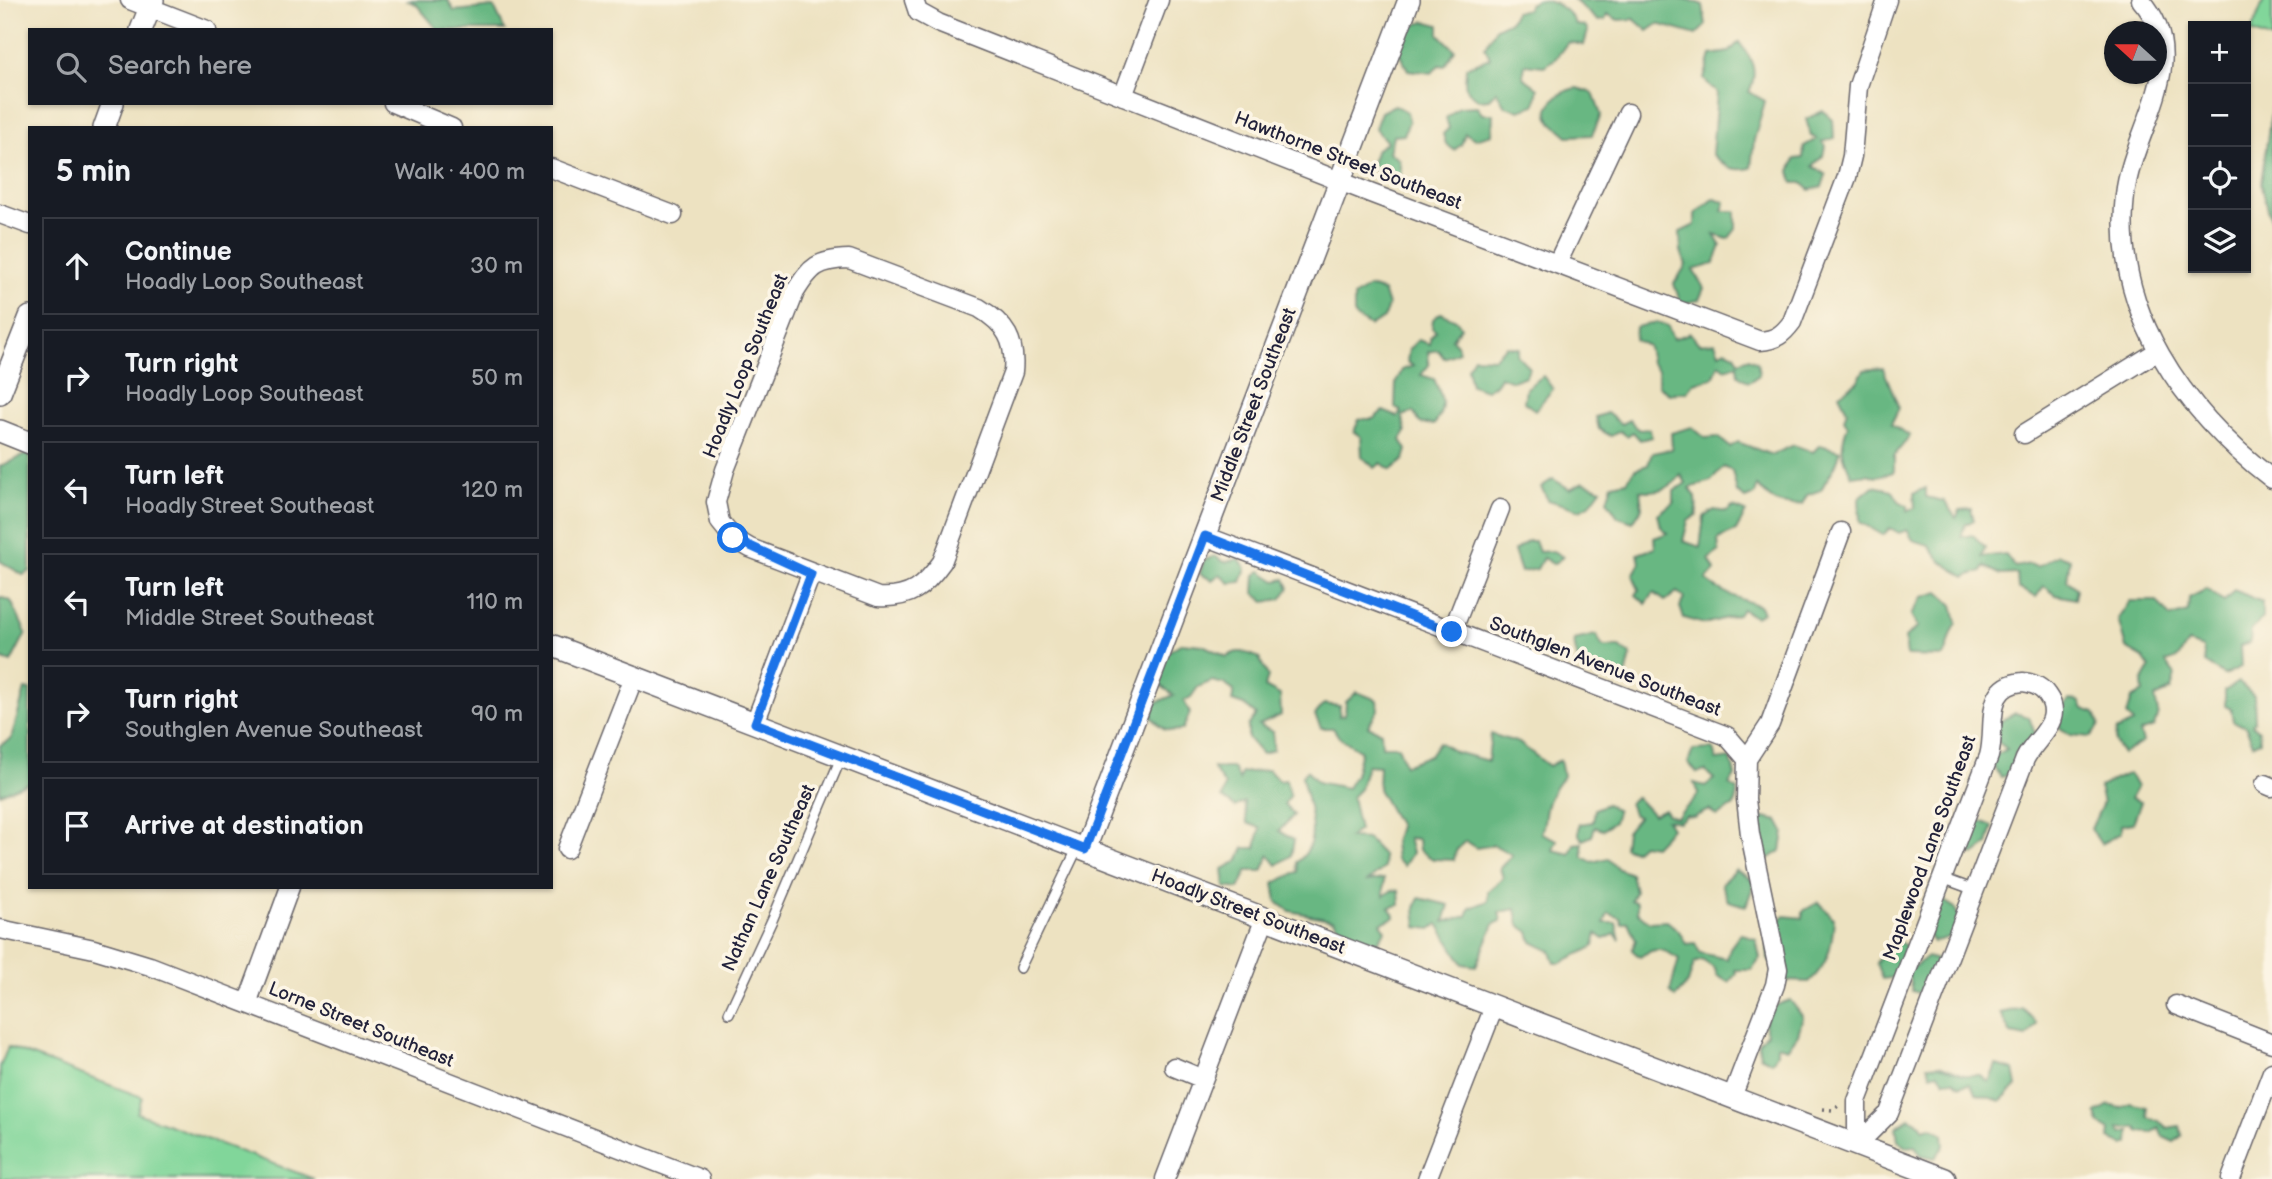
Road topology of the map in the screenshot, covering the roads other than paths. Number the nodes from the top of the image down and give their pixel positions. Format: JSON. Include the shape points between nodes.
{"nodes":[{"id":1,"x":1159,"y":0,"type":"edge"},
{"id":2,"x":1409,"y":0,"type":"edge"},
{"id":3,"x":1887,"y":0,"type":"edge"},
{"id":4,"x":2143,"y":1,"type":"edge"},
{"id":5,"x":144,"y":2,"type":"edge"},
{"id":6,"x":914,"y":4,"type":"edge"},
{"id":7,"x":141,"y":28,"type":"edge"},
{"id":8,"x":202,"y":28,"type":"edge"},
{"id":9,"x":1124,"y":96,"type":"junction"},
{"id":10,"x":112,"y":105,"type":"edge"},
{"id":11,"x":398,"y":105,"type":"edge"},
{"id":12,"x":1628,"y":113,"type":"dead end"},
{"id":13,"x":105,"y":126,"type":"edge"},
{"id":14,"x":447,"y":126,"type":"edge"},
{"id":15,"x":553,"y":169,"type":"edge"},
{"id":16,"x":1339,"y":181,"type":"junction"},
{"id":17,"x":0,"y":214,"type":"edge"},
{"id":18,"x":673,"y":215,"type":"dead end"},
{"id":19,"x":28,"y":224,"type":"edge"},
{"id":20,"x":1557,"y":264,"type":"junction"},
{"id":21,"x":28,"y":327,"type":"edge"},
{"id":22,"x":2158,"y":351,"type":"junction"},
{"id":23,"x":23,"y":352,"type":"edge"},
{"id":24,"x":0,"y":393,"type":"edge"},
{"id":25,"x":0,"y":431,"type":"edge"},
{"id":26,"x":2024,"y":434,"type":"dead end"},
{"id":27,"x":28,"y":442,"type":"edge"},
{"id":28,"x":2272,"y":480,"type":"edge"},
{"id":29,"x":1500,"y":509,"type":"dead end"},
{"id":30,"x":1841,"y":532,"type":"dead end"},
{"id":31,"x":1205,"y":536,"type":"junction"},
{"id":32,"x":811,"y":574,"type":"junction"},
{"id":33,"x":1452,"y":632,"type":"junction"},
{"id":34,"x":553,"y":646,"type":"edge"},
{"id":35,"x":634,"y":677,"type":"junction"},
{"id":36,"x":755,"y":723,"type":"junction"},
{"id":37,"x":841,"y":756,"type":"junction"},
{"id":38,"x":1747,"y":759,"type":"junction"},
{"id":39,"x":1082,"y":848,"type":"junction"},
{"id":40,"x":567,"y":849,"type":"dead end"},
{"id":41,"x":1942,"y":878,"type":"junction"},
{"id":42,"x":289,"y":889,"type":"edge"},
{"id":43,"x":1975,"y":890,"type":"junction"},
{"id":44,"x":1265,"y":918,"type":"junction"},
{"id":45,"x":0,"y":929,"type":"edge"},
{"id":46,"x":1020,"y":968,"type":"dead end"},
{"id":47,"x":248,"y":1001,"type":"junction"},
{"id":48,"x":2176,"y":1005,"type":"dead end"},
{"id":49,"x":1494,"y":1007,"type":"junction"},
{"id":50,"x":729,"y":1013,"type":"dead end"},
{"id":51,"x":2272,"y":1043,"type":"edge"},
{"id":52,"x":1174,"y":1067,"type":"dead end"},
{"id":53,"x":2272,"y":1072,"type":"edge"},
{"id":54,"x":1203,"y":1079,"type":"junction"},
{"id":55,"x":1732,"y":1097,"type":"junction"},
{"id":56,"x":1857,"y":1145,"type":"junction"},
{"id":57,"x":700,"y":1179,"type":"edge"},
{"id":58,"x":1165,"y":1179,"type":"edge"},
{"id":59,"x":1427,"y":1179,"type":"edge"},
{"id":60,"x":1945,"y":1179,"type":"edge"},
{"id":61,"x":2231,"y":1179,"type":"edge"}],
"edges":[{"from":1,"to":9,"type":"street"},
{"from":2,"to":16,"type":"street","name":"Middle Street Southeast"},
{"from":3,"to":20,"type":"street","name":"Hawthorne Street Southeast","via":[[1858,86],[1847,177],[1784,333],[1772,340],[1747,339]]},
{"from":4,"to":22,"type":"street","via":[[2164,43],[2163,75],[2129,170],[2122,233],[2134,299]]},
{"from":5,"to":7,"type":"street"},
{"from":5,"to":8,"type":"street"},
{"from":6,"to":9,"type":"street","name":"Hawthorne Street Southeast","via":[[938,23]]},
{"from":9,"to":16,"type":"street","name":"Hawthorne Street Southeast"},
{"from":10,"to":13,"type":"street"},
{"from":11,"to":14,"type":"street"},
{"from":12,"to":20,"type":"street"},
{"from":15,"to":18,"type":"street"},
{"from":16,"to":20,"type":"street","name":"Hawthorne Street Southeast"},
{"from":16,"to":31,"type":"street","name":"Middle Street Southeast"},
{"from":17,"to":19,"type":"street"},
{"from":21,"to":23,"type":"street"},
{"from":22,"to":26,"type":"street"},
{"from":22,"to":28,"type":"street","via":[[2209,422]]},
{"from":23,"to":24,"type":"street"},
{"from":25,"to":27,"type":"street"},
{"from":29,"to":33,"type":"street"},
{"from":30,"to":38,"type":"street","via":[[1770,724]]},
{"from":31,"to":33,"type":"street","name":"Southglen Avenue Southeast"},
{"from":31,"to":39,"type":"street","name":"Middle Street Southeast"},
{"from":32,"to":32,"type":"street","name":"Hoadly Loop Southeast","via":[[733,538],[720,522],[716,502],[794,292],[807,272],[826,260],[849,259],[996,318],[1008,332],[1015,352],[1013,372],[942,562],[927,583],[898,598],[878,597]]},
{"from":32,"to":36,"type":"street"},
{"from":33,"to":38,"type":"street","name":"Southglen Avenue Southeast","via":[[1727,736]]},
{"from":34,"to":35,"type":"street","name":"Hoadly Street Southeast"},
{"from":35,"to":36,"type":"street","name":"Hoadly Street Southeast"},
{"from":35,"to":40,"type":"street"},
{"from":36,"to":37,"type":"street","name":"Hoadly Street Southeast"},
{"from":37,"to":39,"type":"street","name":"Hoadly Street Southeast"},
{"from":37,"to":50,"type":"lane","name":"Nathan Lane Southeast"},
{"from":38,"to":55,"type":"street","via":[[1749,834],[1778,969]]},
{"from":39,"to":44,"type":"street","name":"Hoadly Street Southeast"},
{"from":39,"to":46,"type":"lane"},
{"from":41,"to":43,"type":"lane"},
{"from":41,"to":43,"type":"street","name":"Maplewood Lane Southeast","via":[[1989,756],[1994,701],[2010,684],[2037,685],[2052,702],[2051,724],[2025,759]]},
{"from":41,"to":56,"type":"street","name":"Maplewood Lane Southeast","via":[[1857,1101]]},
{"from":42,"to":47,"type":"street"},
{"from":43,"to":56,"type":"street","name":"Maplewood Lane Southeast","via":[[1889,1113]]},
{"from":44,"to":49,"type":"street","name":"Hoadly Street Southeast"},
{"from":44,"to":54,"type":"street"},
{"from":45,"to":47,"type":"street","name":"Lorne Street Southeast","via":[[94,949]]},
{"from":47,"to":57,"type":"street","name":"Lorne Street Southeast"},
{"from":48,"to":51,"type":"street"},
{"from":49,"to":55,"type":"street","name":"Hoadly Street Southeast"},
{"from":49,"to":59,"type":"street"},
{"from":52,"to":54,"type":"street"},
{"from":53,"to":61,"type":"street"},
{"from":54,"to":58,"type":"street"},
{"from":55,"to":56,"type":"street","name":"Hoadly Street Southeast"},
{"from":56,"to":60,"type":"street","name":"Hoadly Street Southeast"}]}
